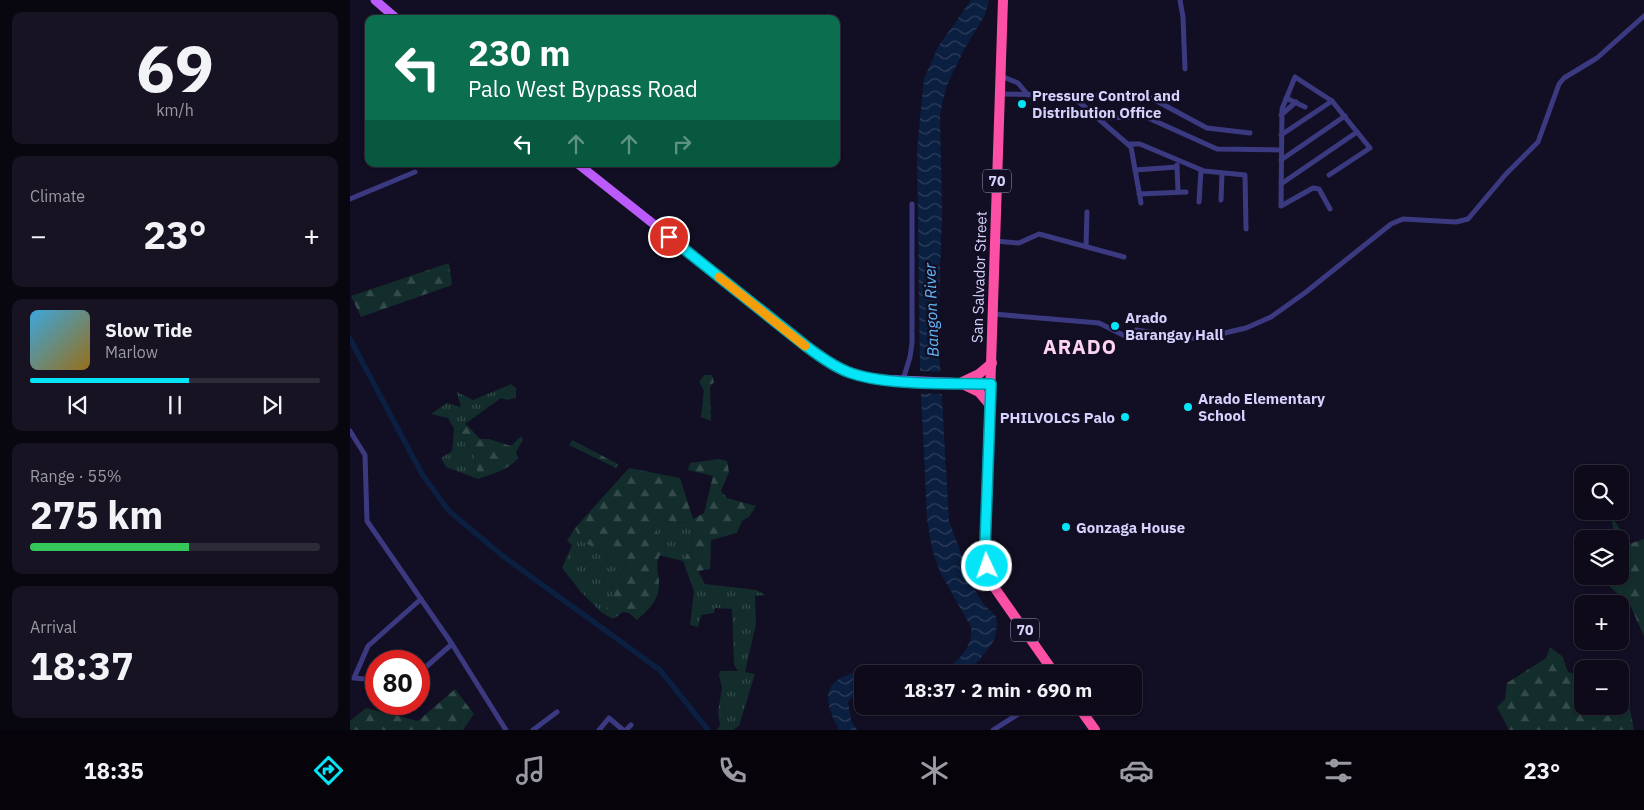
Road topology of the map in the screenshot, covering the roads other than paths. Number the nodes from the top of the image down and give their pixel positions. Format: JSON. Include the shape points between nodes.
{"nodes":[{"id":1,"x":375,"y":0,"type":"edge"},
{"id":2,"x":1003,"y":0,"type":"edge"},
{"id":3,"x":1180,"y":0,"type":"edge"},
{"id":4,"x":392,"y":15,"type":"edge"},
{"id":5,"x":1644,"y":16,"type":"edge"},
{"id":6,"x":1185,"y":69,"type":"dead end"},
{"id":7,"x":1001,"y":76,"type":"junction"},
{"id":8,"x":1000,"y":94,"type":"junction"},
{"id":9,"x":1028,"y":94,"type":"junction"},
{"id":10,"x":1071,"y":94,"type":"junction"},
{"id":11,"x":1286,"y":98,"type":"junction"},
{"id":12,"x":1332,"y":101,"type":"junction"},
{"id":13,"x":1296,"y":102,"type":"junction"},
{"id":14,"x":1305,"y":107,"type":"dead end"},
{"id":15,"x":1282,"y":115,"type":"junction"},
{"id":16,"x":1345,"y":116,"type":"junction"},
{"id":17,"x":1096,"y":118,"type":"junction"},
{"id":18,"x":1357,"y":132,"type":"junction"},
{"id":19,"x":1250,"y":133,"type":"dead end"},
{"id":20,"x":1281,"y":135,"type":"junction"},
{"id":21,"x":1128,"y":144,"type":"junction"},
{"id":22,"x":1281,"y":150,"type":"junction"},
{"id":23,"x":1179,"y":160,"type":"junction"},
{"id":24,"x":1281,"y":160,"type":"junction"},
{"id":25,"x":582,"y":167,"type":"edge"},
{"id":26,"x":1177,"y":167,"type":"junction"},
{"id":27,"x":1135,"y":170,"type":"junction"},
{"id":28,"x":1201,"y":170,"type":"junction"},
{"id":29,"x":415,"y":172,"type":"dead end"},
{"id":30,"x":1222,"y":174,"type":"junction"},
{"id":31,"x":1329,"y":175,"type":"dead end"},
{"id":32,"x":1281,"y":184,"type":"junction"},
{"id":33,"x":1178,"y":192,"type":"junction"},
{"id":34,"x":1186,"y":192,"type":"dead end"},
{"id":35,"x":1140,"y":194,"type":"junction"},
{"id":36,"x":350,"y":199,"type":"edge"},
{"id":37,"x":1221,"y":200,"type":"dead end"},
{"id":38,"x":1200,"y":202,"type":"dead end"},
{"id":39,"x":1141,"y":203,"type":"dead end"},
{"id":40,"x":912,"y":204,"type":"dead end"},
{"id":41,"x":1330,"y":209,"type":"dead end"},
{"id":42,"x":1087,"y":212,"type":"dead end"},
{"id":43,"x":1246,"y":229,"type":"dead end"},
{"id":44,"x":996,"y":241,"type":"junction"},
{"id":45,"x":1086,"y":246,"type":"junction"},
{"id":46,"x":1124,"y":257,"type":"dead end"},
{"id":47,"x":993,"y":314,"type":"junction"},
{"id":48,"x":992,"y":362,"type":"junction"},
{"id":49,"x":906,"y":380,"type":"junction"},
{"id":50,"x":956,"y":383,"type":"junction"},
{"id":51,"x":991,"y":384,"type":"junction"},
{"id":52,"x":990,"y":405,"type":"junction"},
{"id":53,"x":350,"y":431,"type":"edge"},
{"id":54,"x":422,"y":599,"type":"junction"},
{"id":55,"x":452,"y":644,"type":"junction"},
{"id":56,"x":366,"y":650,"type":"edge"},
{"id":57,"x":365,"y":653,"type":"edge"},
{"id":58,"x":430,"y":663,"type":"edge"},
{"id":59,"x":1049,"y":665,"type":"edge"},
{"id":60,"x":365,"y":679,"type":"edge"},
{"id":61,"x":557,"y":712,"type":"dead end"},
{"id":62,"x":1017,"y":715,"type":"edge"},
{"id":63,"x":1084,"y":715,"type":"edge"},
{"id":64,"x":631,"y":725,"type":"dead end"},
{"id":65,"x":506,"y":730,"type":"edge"},
{"id":66,"x":533,"y":730,"type":"edge"},
{"id":67,"x":599,"y":730,"type":"edge"},
{"id":68,"x":625,"y":730,"type":"edge"},
{"id":69,"x":993,"y":730,"type":"edge"},
{"id":70,"x":1095,"y":730,"type":"edge"}],
"edges":[{"from":1,"to":4,"type":"main road"},
{"from":2,"to":7,"type":"highway","name":"San Salvador Street","number":"70"},
{"from":3,"to":6,"type":"street"},
{"from":5,"to":47,"type":"street","via":[[1597,58],[1564,78],[1538,142],[1468,219],[1456,222],[1403,219],[1391,224],[1271,317],[1238,331],[1200,340],[1136,330],[1125,336],[1099,323]]},
{"from":7,"to":8,"type":"highway","name":"San Salvador Street","number":"70"},
{"from":7,"to":9,"type":"street","via":[[1018,83]]},
{"from":8,"to":9,"type":"street"},
{"from":8,"to":44,"type":"highway","name":"San Salvador Street","number":"70"},
{"from":9,"to":10,"type":"street"},
{"from":10,"to":17,"type":"street"},
{"from":10,"to":19,"type":"street","via":[[1151,98],[1207,128]]},
{"from":11,"to":12,"type":"street","via":[[1295,77]]},
{"from":11,"to":13,"type":"street"},
{"from":11,"to":15,"type":"street"},
{"from":12,"to":16,"type":"street"},
{"from":12,"to":20,"type":"street"},
{"from":13,"to":14,"type":"street"},
{"from":13,"to":15,"type":"street"},
{"from":15,"to":20,"type":"street"},
{"from":16,"to":18,"type":"street"},
{"from":16,"to":24,"type":"street"},
{"from":17,"to":21,"type":"street"},
{"from":17,"to":22,"type":"street","via":[[1146,117],[1218,149]]},
{"from":18,"to":31,"type":"street","via":[[1370,148]]},
{"from":18,"to":32,"type":"street"},
{"from":20,"to":22,"type":"street"},
{"from":21,"to":23,"type":"street","via":[[1140,144]]},
{"from":21,"to":27,"type":"street"},
{"from":22,"to":24,"type":"street"},
{"from":23,"to":26,"type":"street"},
{"from":23,"to":28,"type":"street"},
{"from":24,"to":32,"type":"street"},
{"from":25,"to":49,"type":"main road","via":[[826,361],[849,372],[876,379]]},
{"from":26,"to":27,"type":"street"},
{"from":26,"to":33,"type":"street"},
{"from":27,"to":35,"type":"street"},
{"from":28,"to":30,"type":"street"},
{"from":28,"to":38,"type":"street"},
{"from":29,"to":36,"type":"street"},
{"from":30,"to":37,"type":"street"},
{"from":30,"to":43,"type":"street","via":[[1245,175]]},
{"from":32,"to":41,"type":"street","via":[[1281,206],[1313,188],[1319,190]]},
{"from":33,"to":34,"type":"street"},
{"from":33,"to":35,"type":"street"},
{"from":35,"to":39,"type":"street"},
{"from":40,"to":49,"type":"street","via":[[912,343]]},
{"from":42,"to":45,"type":"street"},
{"from":44,"to":45,"type":"street","via":[[1019,243],[1039,234]]},
{"from":44,"to":47,"type":"highway","name":"San Salvador Street","number":"70"},
{"from":45,"to":46,"type":"street"},
{"from":47,"to":48,"type":"highway","name":"San Salvador Street","number":"70"},
{"from":48,"to":50,"type":"highway","via":[[979,374]]},
{"from":48,"to":51,"type":"highway","name":"San Salvador Street","number":"70"},
{"from":49,"to":50,"type":"main road"},
{"from":50,"to":51,"type":"main road"},
{"from":50,"to":52,"type":"highway","via":[[979,392]]},
{"from":51,"to":52,"type":"highway","name":"San Salvador Street","number":"70"},
{"from":52,"to":59,"type":"highway","number":"70","via":[[987,566],[994,587]]},
{"from":53,"to":54,"type":"street","via":[[365,455],[367,521]]},
{"from":54,"to":55,"type":"street"},
{"from":54,"to":56,"type":"street"},
{"from":55,"to":58,"type":"street"},
{"from":55,"to":65,"type":"street"},
{"from":57,"to":60,"type":"street","via":[[354,678]]},
{"from":61,"to":66,"type":"street"},
{"from":62,"to":69,"type":"street"},
{"from":63,"to":70,"type":"highway"},
{"from":64,"to":68,"type":"street"},
{"from":67,"to":68,"type":"street","via":[[609,718]]}]}
